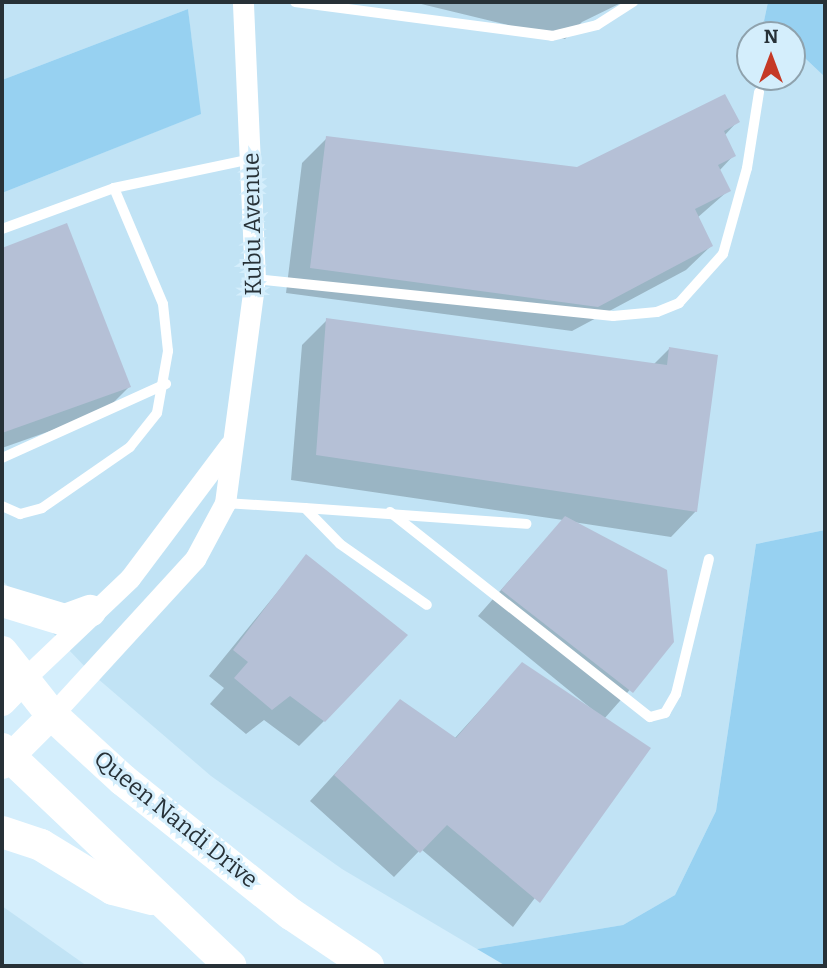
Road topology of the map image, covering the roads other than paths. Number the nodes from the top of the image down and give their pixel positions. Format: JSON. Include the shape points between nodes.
{"nodes":[{"id":1,"x":243,"y":2,"type":"edge"},
{"id":2,"x":295,"y":2,"type":"edge"},
{"id":3,"x":633,"y":2,"type":"edge"},
{"id":4,"x":759,"y":92,"type":"dead end"},
{"id":5,"x":252,"y":159,"type":"junction"},
{"id":6,"x":114,"y":188,"type":"junction"},
{"id":7,"x":2,"y":229,"type":"edge"},
{"id":8,"x":255,"y":279,"type":"junction"},
{"id":9,"x":166,"y":384,"type":"junction"},
{"id":10,"x":230,"y":445,"type":"junction"},
{"id":11,"x":2,"y":458,"type":"edge"},
{"id":12,"x":225,"y":503,"type":"junction"},
{"id":13,"x":2,"y":506,"type":"edge"},
{"id":14,"x":305,"y":508,"type":"junction"},
{"id":15,"x":390,"y":512,"type":"junction"},
{"id":16,"x":526,"y":524,"type":"dead end"},
{"id":17,"x":709,"y":559,"type":"dead end"},
{"id":18,"x":2,"y":601,"type":"edge"},
{"id":19,"x":427,"y":605,"type":"dead end"},
{"id":20,"x":90,"y":611,"type":"junction"},
{"id":21,"x":2,"y":652,"type":"edge"},
{"id":22,"x":24,"y":679,"type":"junction"},
{"id":23,"x":2,"y":702,"type":"edge"},
{"id":24,"x":52,"y":715,"type":"junction"},
{"id":25,"x":4,"y":757,"type":"edge"},
{"id":26,"x":2,"y":832,"type":"edge"},
{"id":27,"x":154,"y":900,"type":"junction"},
{"id":28,"x":231,"y":966,"type":"edge"},
{"id":29,"x":368,"y":966,"type":"edge"}],
"edges":[{"from":1,"to":5,"type":"street","name":"Kubu Avenue"},
{"from":2,"to":3,"type":"lane","via":[[552,36],[597,25]]},
{"from":4,"to":8,"type":"lane","via":[[747,168],[723,254],[679,303],[657,312],[613,316]]},
{"from":5,"to":6,"type":"lane"},
{"from":5,"to":8,"type":"street","name":"Kubu Avenue"},
{"from":6,"to":7,"type":"lane"},
{"from":6,"to":9,"type":"lane","via":[[163,304]]},
{"from":8,"to":10,"type":"street","name":"Kubu Avenue","via":[[244,384]]},
{"from":9,"to":11,"type":"lane"},
{"from":9,"to":13,"type":"lane","via":[[157,413],[130,447],[42,508],[20,514]]},
{"from":10,"to":12,"type":"street","name":"Kubu Avenue"},
{"from":10,"to":20,"type":"street","name":"Kubu Avenue","via":[[130,578]]},
{"from":12,"to":14,"type":"lane"},
{"from":12,"to":24,"type":"street","name":"Kubu Avenue","via":[[195,559]]},
{"from":14,"to":15,"type":"lane"},
{"from":14,"to":19,"type":"lane","via":[[340,544]]},
{"from":15,"to":16,"type":"lane"},
{"from":15,"to":17,"type":"lane","via":[[650,717],[665,713],[676,694]]},
{"from":18,"to":20,"type":"main road","via":[[65,620]]},
{"from":20,"to":22,"type":"street","name":"Kubu Avenue"},
{"from":21,"to":22,"type":"main road","name":"Queen Nandi Drive"},
{"from":22,"to":23,"type":"street"},
{"from":22,"to":24,"type":"main road","name":"Queen Nandi Drive"},
{"from":24,"to":25,"type":"street"},
{"from":24,"to":29,"type":"main road","name":"Queen Nandi Drive","via":[[291,914]]},
{"from":25,"to":27,"type":"main road"},
{"from":26,"to":27,"type":"main road","via":[[41,845],[113,889]]},
{"from":27,"to":28,"type":"main road"}]}
